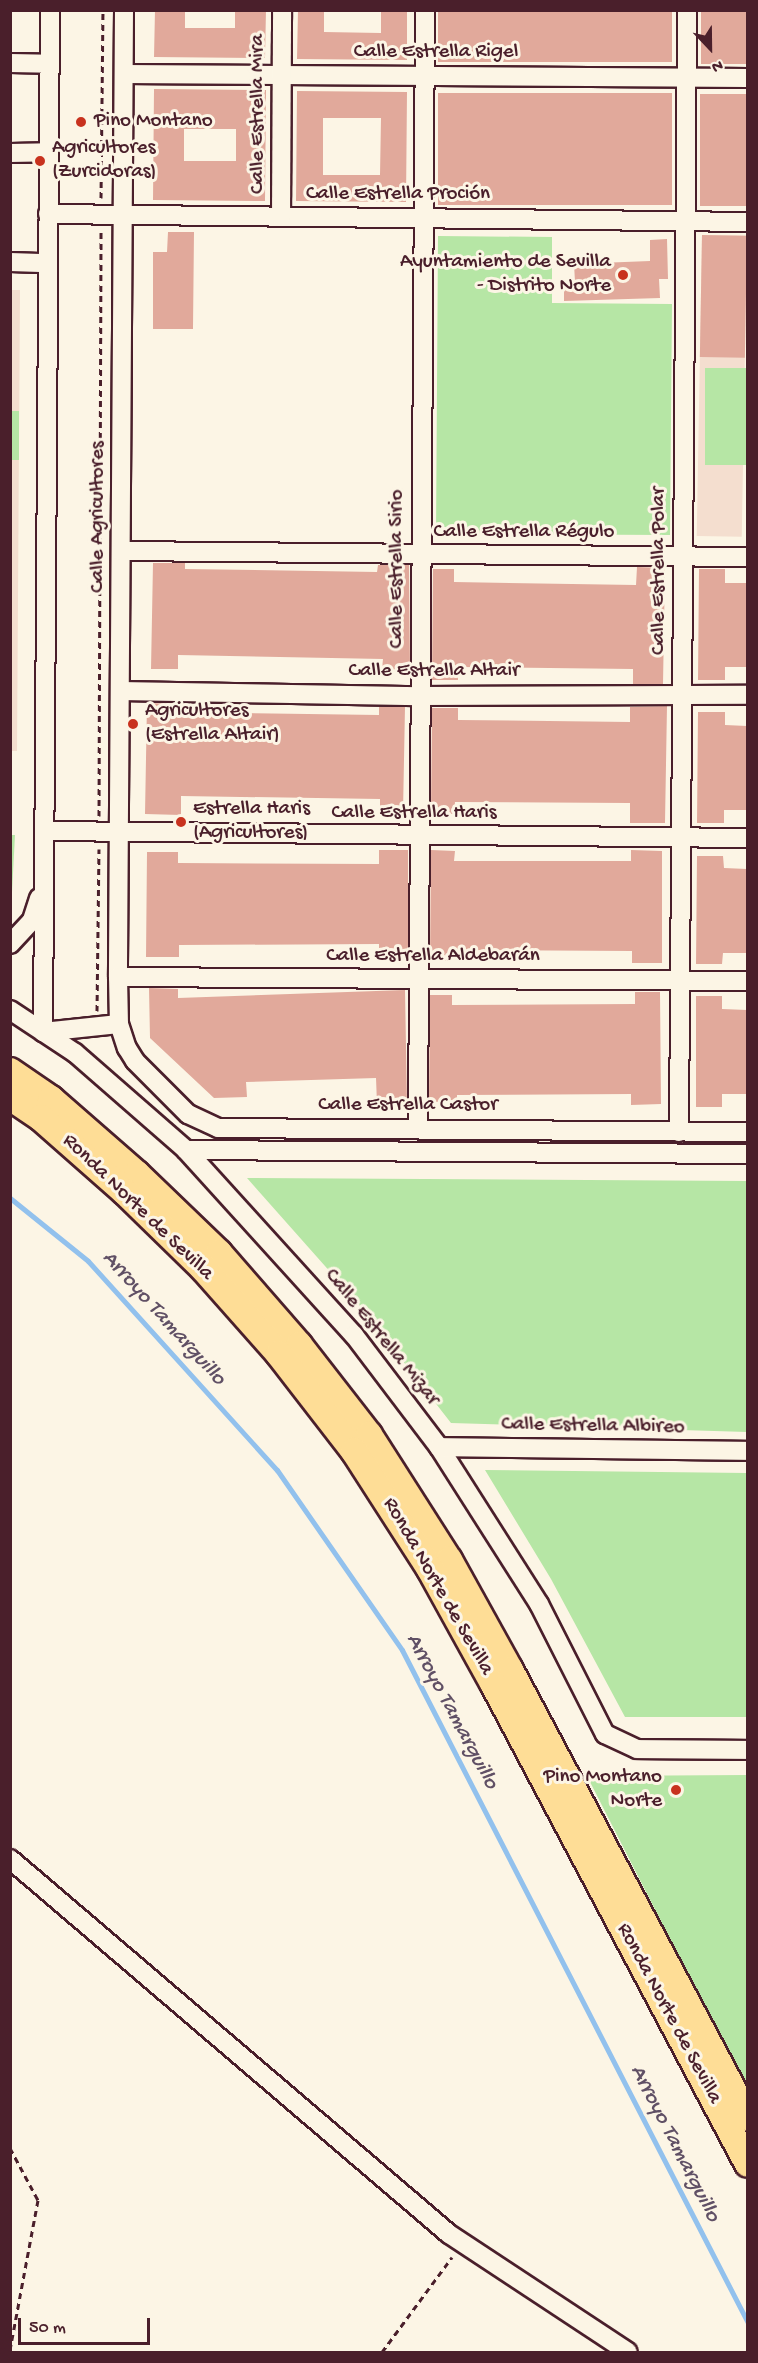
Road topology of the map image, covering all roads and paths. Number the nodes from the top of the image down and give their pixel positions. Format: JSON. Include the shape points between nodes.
{"nodes":[{"id":1,"x":50,"y":10,"type":"edge"},
{"id":2,"x":104,"y":10,"type":"edge"},
{"id":3,"x":124,"y":10,"type":"edge"},
{"id":4,"x":282,"y":10,"type":"edge"},
{"id":5,"x":424,"y":10,"type":"edge"},
{"id":6,"x":687,"y":10,"type":"edge"},
{"id":7,"x":10,"y":63,"type":"edge"},
{"id":8,"x":49,"y":64,"type":"junction"},
{"id":9,"x":124,"y":74,"type":"junction"},
{"id":10,"x":282,"y":75,"type":"junction"},
{"id":11,"x":424,"y":75,"type":"junction"},
{"id":12,"x":686,"y":77,"type":"junction"},
{"id":13,"x":747,"y":78,"type":"edge"},
{"id":14,"x":49,"y":152,"type":"junction"},
{"id":15,"x":10,"y":153,"type":"edge"},
{"id":16,"x":48,"y":214,"type":"junction"},
{"id":17,"x":101,"y":215,"type":"junction"},
{"id":18,"x":123,"y":215,"type":"junction"},
{"id":19,"x":281,"y":217,"type":"junction"},
{"id":20,"x":421,"y":217,"type":"junction"},
{"id":21,"x":685,"y":221,"type":"junction"},
{"id":22,"x":747,"y":222,"type":"edge"},
{"id":23,"x":10,"y":262,"type":"edge"},
{"id":24,"x":48,"y":263,"type":"junction"},
{"id":25,"x":121,"y":551,"type":"junction"},
{"id":26,"x":421,"y":555,"type":"junction"},
{"id":27,"x":683,"y":556,"type":"junction"},
{"id":28,"x":747,"y":557,"type":"edge"},
{"id":29,"x":120,"y":691,"type":"junction"},
{"id":30,"x":682,"y":694,"type":"junction"},
{"id":31,"x":747,"y":695,"type":"edge"},
{"id":32,"x":420,"y":696,"type":"junction"},
{"id":33,"x":45,"y":831,"type":"junction"},
{"id":34,"x":99,"y":834,"type":"junction"},
{"id":35,"x":119,"y":834,"type":"junction"},
{"id":36,"x":419,"y":836,"type":"junction"},
{"id":37,"x":681,"y":838,"type":"junction"},
{"id":38,"x":747,"y":838,"type":"edge"},
{"id":39,"x":44,"y":882,"type":"junction"},
{"id":40,"x":10,"y":944,"type":"edge"},
{"id":41,"x":118,"y":977,"type":"junction"},
{"id":42,"x":419,"y":979,"type":"junction"},
{"id":43,"x":680,"y":980,"type":"junction"},
{"id":44,"x":747,"y":981,"type":"edge"},
{"id":45,"x":10,"y":1010,"type":"edge"},
{"id":46,"x":97,"y":1016,"type":"dead end"},
{"id":47,"x":119,"y":1024,"type":"junction"},
{"id":48,"x":43,"y":1032,"type":"junction"},
{"id":49,"x":10,"y":1071,"type":"edge"},
{"id":50,"x":10,"y":1097,"type":"edge"},
{"id":51,"x":418,"y":1127,"type":"junction"},
{"id":52,"x":679,"y":1132,"type":"junction"},
{"id":53,"x":747,"y":1132,"type":"edge"},
{"id":54,"x":186,"y":1150,"type":"junction"},
{"id":55,"x":747,"y":1154,"type":"edge"},
{"id":56,"x":439,"y":1447,"type":"junction"},
{"id":57,"x":747,"y":1451,"type":"edge"},
{"id":58,"x":747,"y":1750,"type":"edge"},
{"id":59,"x":10,"y":1859,"type":"edge"},
{"id":60,"x":747,"y":2118,"type":"edge"},
{"id":61,"x":10,"y":2148,"type":"edge"},
{"id":62,"x":747,"y":2164,"type":"edge"},
{"id":63,"x":463,"y":2243,"type":"junction"},
{"id":64,"x":10,"y":2349,"type":"edge"},
{"id":65,"x":382,"y":2352,"type":"edge"},
{"id":66,"x":628,"y":2352,"type":"edge"}],
"edges":[{"from":1,"to":8,"type":"street"},
{"from":2,"to":17,"type":"path"},
{"from":3,"to":9,"type":"street","name":"Calle Agricultores"},
{"from":4,"to":10,"type":"street","name":"Calle Estrella Mira"},
{"from":5,"to":11,"type":"street","name":"Calle Estrella Sirio"},
{"from":6,"to":12,"type":"street","name":"Calle Estrella Polar"},
{"from":7,"to":8,"type":"street"},
{"from":8,"to":14,"type":"street"},
{"from":9,"to":10,"type":"street","name":"Calle Estrella Rigel"},
{"from":9,"to":18,"type":"street","name":"Calle Agricultores"},
{"from":10,"to":11,"type":"street","name":"Calle Estrella Rigel"},
{"from":10,"to":19,"type":"street","name":"Calle Estrella Mira"},
{"from":11,"to":12,"type":"street","name":"Calle Estrella Rigel"},
{"from":11,"to":20,"type":"street","name":"Calle Estrella Sirio"},
{"from":12,"to":13,"type":"street","name":"Calle Estrella Rigel"},
{"from":12,"to":21,"type":"street","name":"Calle Estrella Polar"},
{"from":14,"to":15,"type":"street"},
{"from":14,"to":16,"type":"street"},
{"from":16,"to":17,"type":"street","name":"Calle Estrella Proción"},
{"from":16,"to":24,"type":"street"},
{"from":17,"to":18,"type":"street","name":"Calle Estrella Proción"},
{"from":17,"to":34,"type":"path"},
{"from":18,"to":19,"type":"street","name":"Calle Estrella Proción"},
{"from":18,"to":25,"type":"street","name":"Calle Agricultores"},
{"from":19,"to":20,"type":"street","name":"Calle Estrella Proción"},
{"from":20,"to":21,"type":"street","name":"Calle Estrella Proción"},
{"from":20,"to":26,"type":"street","name":"Calle Estrella Sirio"},
{"from":21,"to":22,"type":"street","name":"Calle Estrella Proción"},
{"from":21,"to":27,"type":"street","name":"Calle Estrella Polar"},
{"from":23,"to":24,"type":"street"},
{"from":24,"to":33,"type":"street"},
{"from":25,"to":26,"type":"street","name":"Calle Estrella Régulo"},
{"from":25,"to":29,"type":"street","name":"Calle Agricultores"},
{"from":26,"to":27,"type":"street","name":"Calle Estrella Régulo"},
{"from":26,"to":32,"type":"street","name":"Calle Estrella Sirio"},
{"from":27,"to":28,"type":"street","name":"Calle Estrella Régulo"},
{"from":27,"to":30,"type":"street","name":"Calle Estrella Polar"},
{"from":29,"to":32,"type":"street","name":"Calle Estrella Altair"},
{"from":29,"to":35,"type":"street","name":"Calle Agricultores"},
{"from":30,"to":31,"type":"street","name":"Calle Estrella Altair"},
{"from":30,"to":32,"type":"street","name":"Calle Estrella Altair"},
{"from":30,"to":37,"type":"street","name":"Calle Estrella Polar"},
{"from":32,"to":36,"type":"street","name":"Calle Estrella Sirio"},
{"from":33,"to":34,"type":"street","name":"Calle Estrella Haris"},
{"from":33,"to":39,"type":"street"},
{"from":34,"to":35,"type":"street","name":"Calle Estrella Haris"},
{"from":34,"to":46,"type":"path"},
{"from":35,"to":36,"type":"street","name":"Calle Estrella Haris"},
{"from":35,"to":41,"type":"street","name":"Calle Agricultores"},
{"from":36,"to":37,"type":"street","name":"Calle Estrella Haris"},
{"from":36,"to":42,"type":"street","name":"Calle Estrella Sirio"},
{"from":37,"to":38,"type":"street","name":"Calle Estrella Haris"},
{"from":37,"to":43,"type":"street","name":"Calle Estrella Polar"},
{"from":39,"to":40,"type":"street","via":[[32,920]]},
{"from":39,"to":48,"type":"street"},
{"from":41,"to":42,"type":"street","name":"Calle Estrella Aldebarán"},
{"from":41,"to":47,"type":"street","name":"Calle Agricultores"},
{"from":42,"to":43,"type":"street","name":"Calle Estrella Aldebarán"},
{"from":42,"to":51,"type":"street","name":"Calle Estrella Sirio"},
{"from":43,"to":44,"type":"street","name":"Calle Estrella Aldebarán"},
{"from":43,"to":52,"type":"street","name":"Calle Estrella Polar"},
{"from":45,"to":48,"type":"street","name":"Calle Estrella Mizar"},
{"from":47,"to":48,"type":"street"},
{"from":47,"to":51,"type":"street","name":"Calle Estrella Castor","via":[[135,1061],[188,1114],[218,1128]]},
{"from":48,"to":54,"type":"street","name":"Calle Estrella Mizar","via":[[75,1053]]},
{"from":49,"to":60,"type":"highway","name":"Ronda Norte de Sevilla","via":[[51,1100],[129,1167],[219,1253],[299,1345],[375,1444],[449,1560],[510,1670]]},
{"from":50,"to":62,"type":"highway","name":"Ronda Norte de Sevilla","via":[[41,1118],[125,1192],[203,1268],[279,1354],[354,1451],[430,1569],[482,1662]]},
{"from":51,"to":52,"type":"street","name":"Calle Estrella Castor"},
{"from":52,"to":53,"type":"street","name":"Calle Estrella Castor"},
{"from":54,"to":55,"type":"street"},
{"from":54,"to":56,"type":"street","name":"Calle Estrella Mizar","via":[[354,1335]]},
{"from":56,"to":57,"type":"street","name":"Calle Estrella Albireo"},
{"from":56,"to":58,"type":"street","name":"Calle Estrella Mizar","via":[[539,1604],[605,1734],[637,1749]]},
{"from":59,"to":63,"type":"street"},
{"from":61,"to":64,"type":"path","via":[[38,2200]]},
{"from":63,"to":65,"type":"path"},
{"from":63,"to":66,"type":"street"}]}
